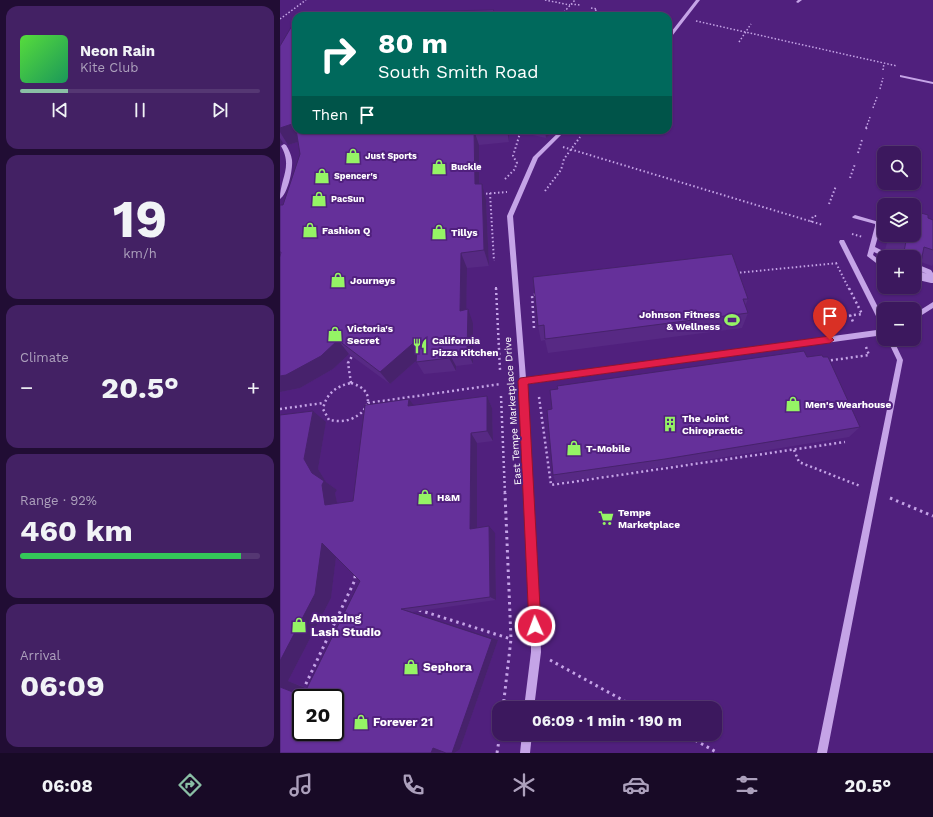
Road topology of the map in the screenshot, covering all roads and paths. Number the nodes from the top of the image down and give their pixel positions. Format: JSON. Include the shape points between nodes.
{"nodes":[{"id":1,"x":306,"y":0,"type":"edge"},
{"id":2,"x":545,"y":0,"type":"edge"},
{"id":3,"x":575,"y":0,"type":"edge"},
{"id":4,"x":698,"y":0,"type":"edge"},
{"id":5,"x":571,"y":4,"type":"junction"},
{"id":6,"x":580,"y":5,"type":"dead end"},
{"id":7,"x":591,"y":8,"type":"dead end"},
{"id":8,"x":564,"y":12,"type":"dead end"},
{"id":9,"x":594,"y":12,"type":"edge"},
{"id":10,"x":684,"y":18,"type":"junction"},
{"id":11,"x":280,"y":20,"type":"edge"},
{"id":12,"x":751,"y":24,"type":"dead end"},
{"id":13,"x":746,"y":32,"type":"junction"},
{"id":14,"x":672,"y":34,"type":"edge"},
{"id":15,"x":739,"y":42,"type":"dead end"},
{"id":16,"x":884,"y":63,"type":"junction"},
{"id":17,"x":904,"y":68,"type":"dead end"},
{"id":18,"x":883,"y":70,"type":"dead end"},
{"id":19,"x":902,"y":76,"type":"dead end"},
{"id":20,"x":883,"y":78,"type":"dead end"},
{"id":21,"x":933,"y":83,"type":"edge"},
{"id":22,"x":880,"y":89,"type":"dead end"},
{"id":23,"x":877,"y":97,"type":"dead end"},
{"id":24,"x":873,"y":108,"type":"dead end"},
{"id":25,"x":870,"y":117,"type":"dead end"},
{"id":26,"x":866,"y":129,"type":"dead end"},
{"id":27,"x":520,"y":134,"type":"edge"},
{"id":28,"x":560,"y":134,"type":"edge"},
{"id":29,"x":580,"y":137,"type":"dead end"},
{"id":30,"x":862,"y":140,"type":"dead end"},
{"id":31,"x":557,"y":145,"type":"dead end"},
{"id":32,"x":284,"y":146,"type":"dead end"},
{"id":33,"x":571,"y":149,"type":"junction"},
{"id":34,"x":858,"y":153,"type":"dead end"},
{"id":35,"x":855,"y":164,"type":"dead end"},
{"id":36,"x":850,"y":178,"type":"dead end"},
{"id":37,"x":505,"y":179,"type":"dead end"},
{"id":38,"x":836,"y":186,"type":"dead end"},
{"id":39,"x":521,"y":190,"type":"junction"},
{"id":40,"x":545,"y":191,"type":"dead end"},
{"id":41,"x":490,"y":193,"type":"junction"},
{"id":42,"x":475,"y":195,"type":"edge"},
{"id":43,"x":280,"y":197,"type":"edge"},
{"id":44,"x":829,"y":204,"type":"dead end"},
{"id":45,"x":818,"y":216,"type":"dead end"},
{"id":46,"x":855,"y":217,"type":"dead end"},
{"id":47,"x":811,"y":222,"type":"junction"},
{"id":48,"x":823,"y":225,"type":"dead end"},
{"id":49,"x":842,"y":242,"type":"dead end"},
{"id":50,"x":872,"y":250,"type":"junction"},
{"id":51,"x":877,"y":252,"type":"edge"},
{"id":52,"x":877,"y":255,"type":"edge"},
{"id":53,"x":494,"y":261,"type":"dead end"},
{"id":54,"x":842,"y":262,"type":"dead end"},
{"id":55,"x":877,"y":262,"type":"edge"},
{"id":56,"x":836,"y":263,"type":"junction"},
{"id":57,"x":921,"y":268,"type":"edge"},
{"id":58,"x":921,"y":273,"type":"edge"},
{"id":59,"x":735,"y":274,"type":"edge"},
{"id":60,"x":921,"y":278,"type":"edge"},
{"id":61,"x":933,"y":279,"type":"edge"},
{"id":62,"x":496,"y":287,"type":"dead end"},
{"id":63,"x":540,"y":294,"type":"edge"},
{"id":64,"x":933,"y":305,"type":"edge"},
{"id":65,"x":877,"y":312,"type":"edge"},
{"id":66,"x":921,"y":313,"type":"edge"},
{"id":67,"x":850,"y":315,"type":"junction"},
{"id":68,"x":839,"y":317,"type":"dead end"},
{"id":69,"x":855,"y":325,"type":"dead end"},
{"id":70,"x":534,"y":332,"type":"dead end"},
{"id":71,"x":877,"y":333,"type":"edge"},
{"id":72,"x":865,"y":346,"type":"dead end"},
{"id":73,"x":893,"y":346,"type":"edge"},
{"id":74,"x":357,"y":348,"type":"edge"},
{"id":75,"x":822,"y":362,"type":"edge"},
{"id":76,"x":500,"y":370,"type":"dead end"},
{"id":77,"x":523,"y":381,"type":"junction"},
{"id":78,"x":351,"y":383,"type":"junction"},
{"id":79,"x":501,"y":384,"type":"dead end"},
{"id":80,"x":539,"y":395,"type":"dead end"},
{"id":81,"x":501,"y":396,"type":"dead end"},
{"id":82,"x":324,"y":403,"type":"junction"},
{"id":83,"x":368,"y":403,"type":"junction"},
{"id":84,"x":280,"y":409,"type":"edge"},
{"id":85,"x":367,"y":411,"type":"edge"},
{"id":86,"x":845,"y":442,"type":"edge"},
{"id":87,"x":794,"y":450,"type":"junction"},
{"id":88,"x":860,"y":486,"type":"dead end"},
{"id":89,"x":890,"y":498,"type":"dead end"},
{"id":90,"x":933,"y":516,"type":"edge"},
{"id":91,"x":355,"y":572,"type":"edge"},
{"id":92,"x":355,"y":580,"type":"junction"},
{"id":93,"x":361,"y":584,"type":"edge"},
{"id":94,"x":414,"y":608,"type":"edge"},
{"id":95,"x":511,"y":639,"type":"junction"},
{"id":96,"x":550,"y":660,"type":"dead end"},
{"id":97,"x":304,"y":689,"type":"edge"},
{"id":98,"x":504,"y":701,"type":"edge"},
{"id":99,"x":530,"y":701,"type":"edge"},
{"id":100,"x":624,"y":701,"type":"edge"},
{"id":101,"x":499,"y":741,"type":"edge"},
{"id":102,"x":526,"y":741,"type":"edge"},
{"id":103,"x":697,"y":741,"type":"edge"},
{"id":104,"x":497,"y":753,"type":"edge"},
{"id":105,"x":525,"y":753,"type":"edge"},
{"id":106,"x":718,"y":753,"type":"edge"},
{"id":107,"x":822,"y":753,"type":"edge"}],
"edges":[{"from":1,"to":11,"type":"path"},
{"from":2,"to":5,"type":"path"},
{"from":3,"to":5,"type":"path"},
{"from":4,"to":10,"type":"lane"},
{"from":5,"to":6,"type":"path"},
{"from":5,"to":8,"type":"path"},
{"from":7,"to":9,"type":"path","via":[[597,9]]},
{"from":10,"to":13,"type":"path"},
{"from":10,"to":14,"type":"lane"},
{"from":12,"to":13,"type":"path"},
{"from":13,"to":15,"type":"path"},
{"from":13,"to":16,"type":"path"},
{"from":16,"to":17,"type":"path"},
{"from":16,"to":18,"type":"path"},
{"from":19,"to":21,"type":"lane"},
{"from":20,"to":22,"type":"path"},
{"from":23,"to":24,"type":"path"},
{"from":25,"to":26,"type":"path"},
{"from":27,"to":37,"type":"path","via":[[513,156],[517,163]]},
{"from":28,"to":39,"type":"lane","name":"East Tempe Marketplace Drive","via":[[536,157]]},
{"from":29,"to":33,"type":"path"},
{"from":30,"to":34,"type":"path"},
{"from":31,"to":33,"type":"path"},
{"from":32,"to":43,"type":"lane","via":[[288,151],[290,173]]},
{"from":33,"to":40,"type":"path","via":[[564,159],[561,170]]},
{"from":33,"to":47,"type":"path"},
{"from":35,"to":36,"type":"path"},
{"from":38,"to":44,"type":"path"},
{"from":39,"to":41,"type":"path"},
{"from":39,"to":77,"type":"lane","name":"East Tempe Marketplace Drive","via":[[510,216]]},
{"from":41,"to":42,"type":"path"},
{"from":41,"to":53,"type":"path"},
{"from":45,"to":47,"type":"path","via":[[812,216]]},
{"from":46,"to":50,"type":"lane","via":[[876,223],[878,226]]},
{"from":47,"to":48,"type":"path"},
{"from":49,"to":65,"type":"lane"},
{"from":50,"to":51,"type":"lane"},
{"from":50,"to":52,"type":"lane"},
{"from":50,"to":55,"type":"lane","via":[[870,256]]},
{"from":54,"to":56,"type":"path"},
{"from":56,"to":59,"type":"path"},
{"from":56,"to":67,"type":"path","via":[[862,314]]},
{"from":57,"to":61,"type":"lane","via":[[929,272]]},
{"from":58,"to":61,"type":"lane"},
{"from":60,"to":61,"type":"lane"},
{"from":62,"to":76,"type":"path"},
{"from":63,"to":70,"type":"path","via":[[532,295]]},
{"from":64,"to":66,"type":"lane"},
{"from":67,"to":68,"type":"path"},
{"from":67,"to":69,"type":"path"},
{"from":71,"to":77,"type":"lane"},
{"from":72,"to":75,"type":"path","via":[[870,355]]},
{"from":73,"to":107,"type":"lane","via":[[900,360]]},
{"from":74,"to":78,"type":"path","via":[[348,363]]},
{"from":77,"to":99,"type":"lane","name":"East Tempe Marketplace Drive","via":[[536,652]]},
{"from":78,"to":82,"type":"path","via":[[331,391]]},
{"from":78,"to":83,"type":"path","via":[[365,388],[368,392]]},
{"from":79,"to":83,"type":"path"},
{"from":80,"to":87,"type":"path","via":[[552,485]]},
{"from":81,"to":95,"type":"path"},
{"from":82,"to":83,"type":"path","via":[[323,409],[329,420],[344,422],[359,416]]},
{"from":82,"to":84,"type":"path"},
{"from":83,"to":85,"type":"path"},
{"from":86,"to":87,"type":"path"},
{"from":87,"to":88,"type":"path","via":[[799,462]]},
{"from":89,"to":90,"type":"path"},
{"from":91,"to":92,"type":"path"},
{"from":92,"to":93,"type":"path"},
{"from":92,"to":97,"type":"path"},
{"from":94,"to":95,"type":"path"},
{"from":95,"to":98,"type":"path"},
{"from":96,"to":100,"type":"path"},
{"from":101,"to":104,"type":"path"},
{"from":102,"to":105,"type":"lane"},
{"from":103,"to":106,"type":"path"}]}
